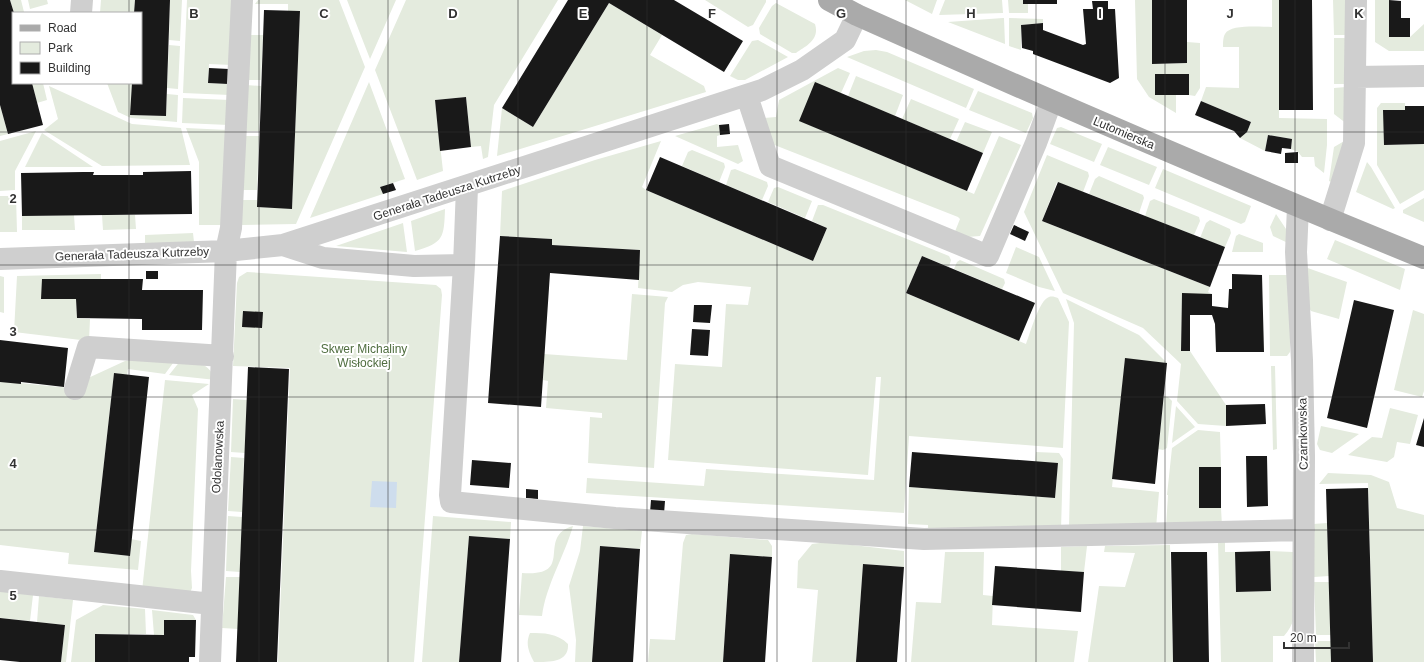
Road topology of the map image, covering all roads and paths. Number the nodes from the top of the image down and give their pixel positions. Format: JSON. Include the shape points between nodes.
{"nodes":[{"id":1,"x":82,"y":0,"type":"edge"},
{"id":2,"x":242,"y":0,"type":"edge"},
{"id":3,"x":829,"y":0,"type":"edge"},
{"id":4,"x":1356,"y":0,"type":"edge"},
{"id":5,"x":81,"y":12,"type":"edge"},
{"id":6,"x":857,"y":15,"type":"junction"},
{"id":7,"x":1424,"y":76,"type":"edge"},
{"id":8,"x":1355,"y":77,"type":"junction"},
{"id":9,"x":747,"y":96,"type":"junction"},
{"id":10,"x":1051,"y":102,"type":"junction"},
{"id":11,"x":467,"y":187,"type":"junction"},
{"id":12,"x":1298,"y":207,"type":"junction"},
{"id":13,"x":1330,"y":220,"type":"junction"},
{"id":14,"x":283,"y":245,"type":"junction"},
{"id":15,"x":226,"y":251,"type":"junction"},
{"id":16,"x":1424,"y":258,"type":"edge"},
{"id":17,"x":0,"y":259,"type":"edge"},
{"id":18,"x":464,"y":265,"type":"junction"},
{"id":19,"x":223,"y":356,"type":"junction"},
{"id":20,"x":75,"y":389,"type":"dead end"},
{"id":21,"x":1304,"y":530,"type":"junction"},
{"id":22,"x":0,"y":581,"type":"edge"},
{"id":23,"x":212,"y":604,"type":"junction"},
{"id":24,"x":210,"y":662,"type":"edge"},
{"id":25,"x":1303,"y":662,"type":"edge"}],
"edges":[{"from":1,"to":5,"type":"street"},
{"from":2,"to":15,"type":"street","name":"Odolanowska","via":[[231,228]]},
{"from":3,"to":6,"type":"main road","name":"Lutomierska"},
{"from":4,"to":8,"type":"street"},
{"from":6,"to":9,"type":"street","name":"Generała Tadeusza Kutrzeby","via":[[845,40],[802,70]]},
{"from":6,"to":10,"type":"main road","name":"Lutomierska"},
{"from":7,"to":8,"type":"street"},
{"from":8,"to":13,"type":"street","via":[[1354,143]]},
{"from":9,"to":10,"type":"street","via":[[770,166],[988,256]]},
{"from":9,"to":11,"type":"street","name":"Generała Tadeusza Kutrzeby"},
{"from":10,"to":12,"type":"main road","name":"Lutomierska"},
{"from":11,"to":14,"type":"street","name":"Generała Tadeusza Kutrzeby"},
{"from":11,"to":18,"type":"street"},
{"from":12,"to":13,"type":"main road","name":"Lutomierska"},
{"from":12,"to":21,"type":"street","name":"Czarnkowska","via":[[1296,252],[1302,360]]},
{"from":13,"to":16,"type":"main road","name":"Lutomierska"},
{"from":14,"to":15,"type":"street","name":"Generała Tadeusza Kutrzeby"},
{"from":14,"to":18,"type":"street","via":[[323,258],[414,266]]},
{"from":15,"to":17,"type":"street","name":"Generała Tadeusza Kutrzeby"},
{"from":15,"to":19,"type":"street","name":"Odolanowska"},
{"from":18,"to":21,"type":"street","via":[[453,429],[451,502],[615,518],[924,539]]},
{"from":19,"to":20,"type":"street","via":[[88,347]]},
{"from":19,"to":23,"type":"street","name":"Odolanowska"},
{"from":21,"to":25,"type":"street","name":"Czarnkowska"},
{"from":22,"to":23,"type":"street"},
{"from":23,"to":24,"type":"street","name":"Odolanowska"}]}
